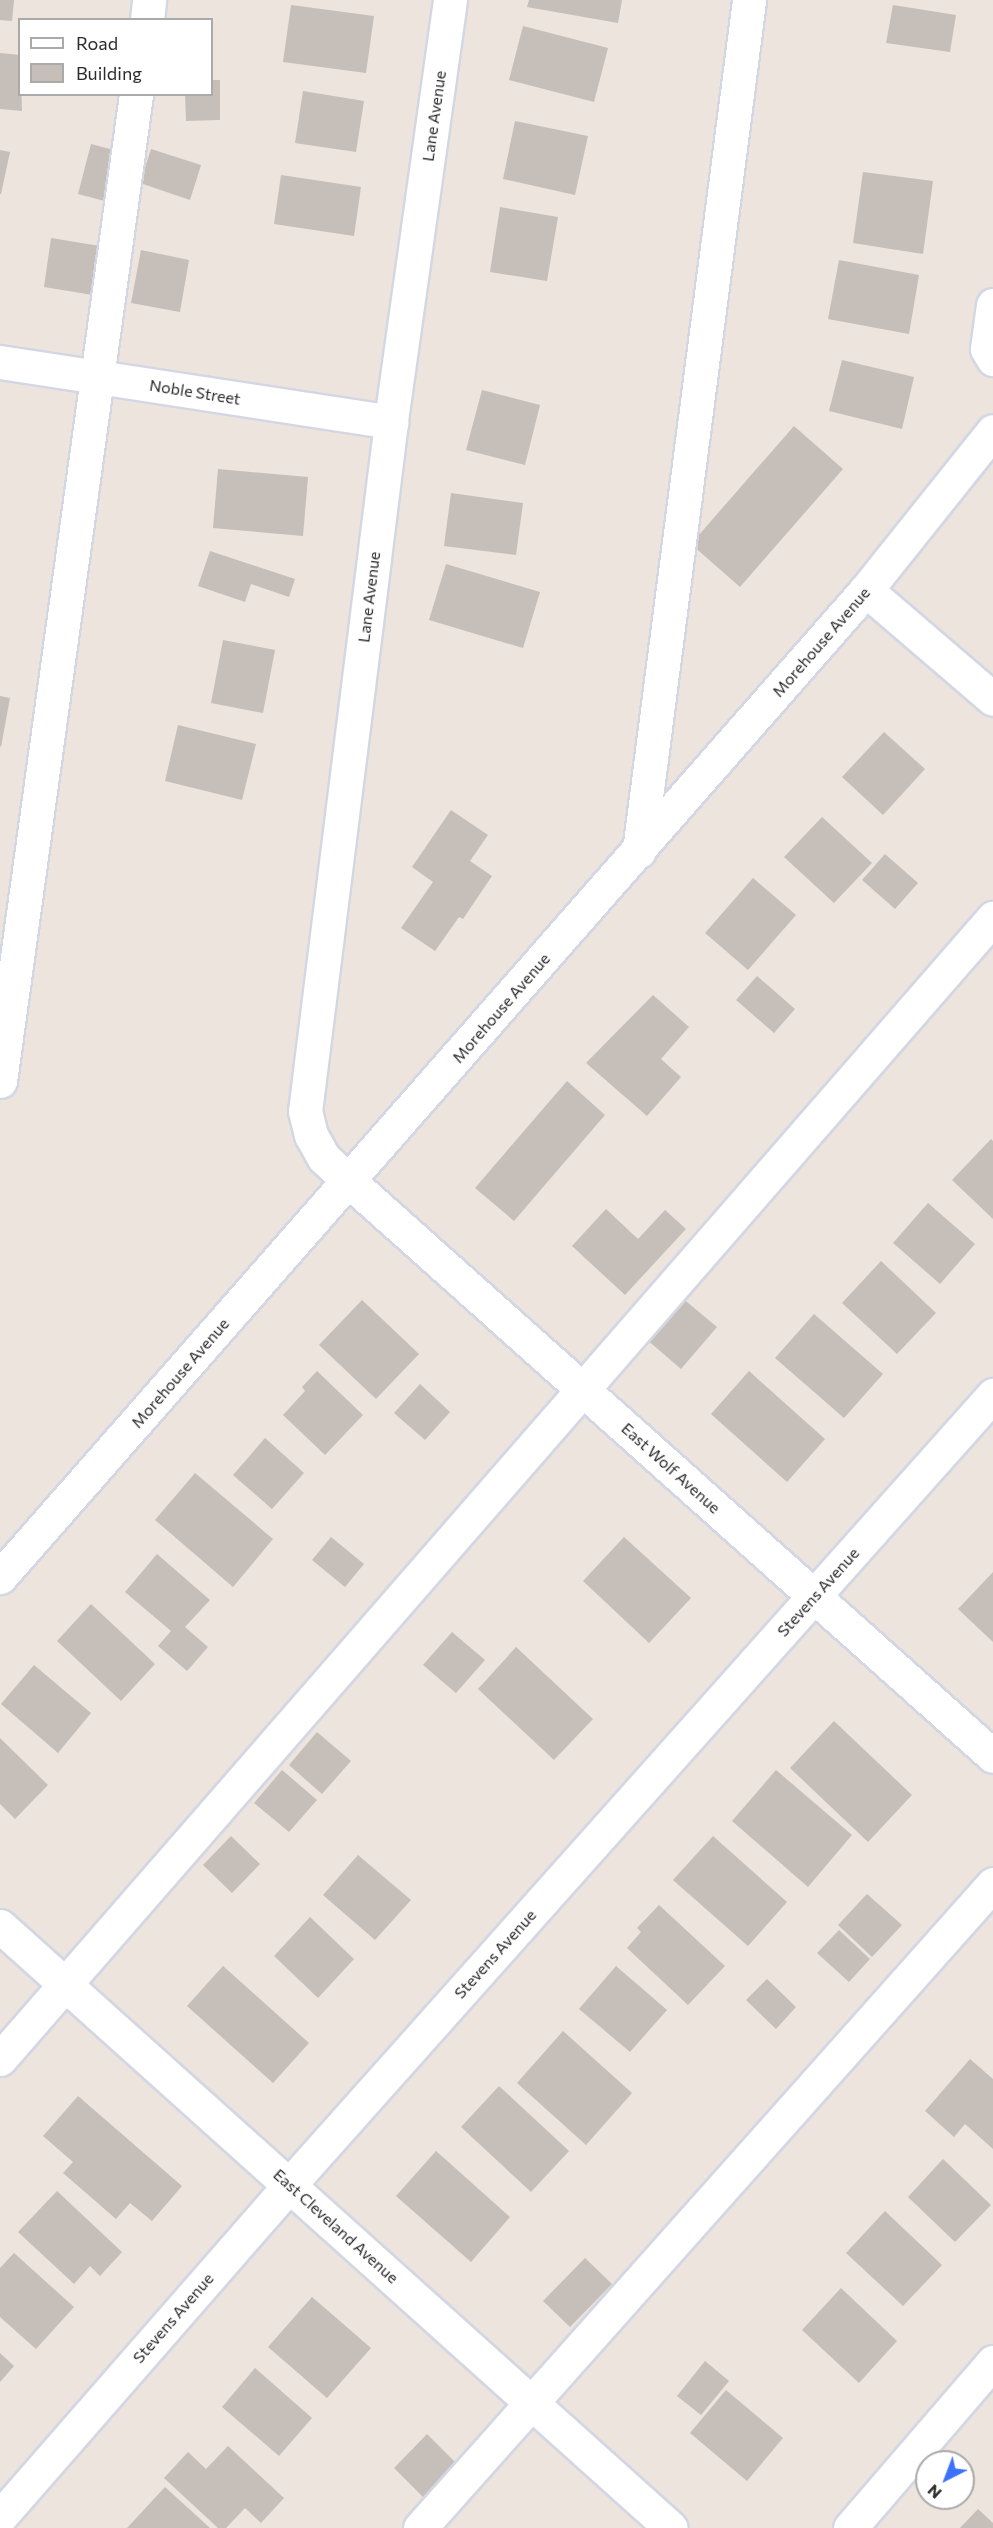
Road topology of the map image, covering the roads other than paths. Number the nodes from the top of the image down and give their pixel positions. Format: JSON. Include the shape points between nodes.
{"nodes":[{"id":1,"x":149,"y":0,"type":"edge"},
{"id":2,"x":450,"y":0,"type":"edge"},
{"id":3,"x":749,"y":0,"type":"edge"},
{"id":4,"x":147,"y":18,"type":"edge"},
{"id":5,"x":136,"y":96,"type":"edge"},
{"id":6,"x":993,"y":305,"type":"edge"},
{"id":7,"x":993,"y":359,"type":"edge"},
{"id":8,"x":0,"y":362,"type":"edge"},
{"id":9,"x":97,"y":377,"type":"junction"},
{"id":10,"x":391,"y":422,"type":"junction"},
{"id":11,"x":993,"y":431,"type":"edge"},
{"id":12,"x":866,"y":590,"type":"junction"},
{"id":13,"x":993,"y":699,"type":"edge"},
{"id":14,"x":639,"y":851,"type":"junction"},
{"id":15,"x":993,"y":918,"type":"edge"},
{"id":16,"x":0,"y":1081,"type":"edge"},
{"id":17,"x":349,"y":1181,"type":"junction"},
{"id":18,"x":583,"y":1390,"type":"junction"},
{"id":19,"x":993,"y":1395,"type":"edge"},
{"id":20,"x":0,"y":1577,"type":"edge"},
{"id":21,"x":815,"y":1596,"type":"junction"},
{"id":22,"x":993,"y":1756,"type":"edge"},
{"id":23,"x":993,"y":1884,"type":"edge"},
{"id":24,"x":0,"y":1926,"type":"edge"},
{"id":25,"x":67,"y":1985,"type":"junction"},
{"id":26,"x":0,"y":2059,"type":"edge"},
{"id":27,"x":290,"y":2184,"type":"junction"},
{"id":28,"x":993,"y":2362,"type":"edge"},
{"id":29,"x":530,"y":2403,"type":"junction"},
{"id":30,"x":0,"y":2517,"type":"edge"},
{"id":31,"x":420,"y":2528,"type":"edge"},
{"id":32,"x":671,"y":2528,"type":"edge"},
{"id":33,"x":850,"y":2528,"type":"edge"}],
"edges":[{"from":1,"to":4,"type":"street"},
{"from":2,"to":10,"type":"street","name":"Lane Avenue"},
{"from":3,"to":14,"type":"street"},
{"from":5,"to":9,"type":"street"},
{"from":6,"to":7,"type":"street","via":[[987,349]]},
{"from":8,"to":9,"type":"street","name":"Noble Street"},
{"from":9,"to":10,"type":"street","name":"Noble Street"},
{"from":9,"to":16,"type":"street"},
{"from":10,"to":17,"type":"street","name":"Lane Avenue","via":[[305,1111],[311,1135],[324,1158]]},
{"from":11,"to":12,"type":"street","name":"Morehouse Avenue"},
{"from":12,"to":13,"type":"street"},
{"from":12,"to":14,"type":"street","name":"Morehouse Avenue"},
{"from":14,"to":17,"type":"street","name":"Morehouse Avenue"},
{"from":15,"to":18,"type":"street"},
{"from":17,"to":18,"type":"street","name":"East Wolf Avenue"},
{"from":17,"to":20,"type":"street","name":"Morehouse Avenue"},
{"from":18,"to":21,"type":"street","name":"East Wolf Avenue"},
{"from":18,"to":25,"type":"street"},
{"from":19,"to":21,"type":"street","name":"Stevens Avenue"},
{"from":21,"to":22,"type":"street","name":"East Wolf Avenue"},
{"from":21,"to":27,"type":"street","name":"Stevens Avenue"},
{"from":23,"to":29,"type":"street"},
{"from":24,"to":25,"type":"street","name":"East Cleveland Avenue"},
{"from":25,"to":26,"type":"street"},
{"from":25,"to":27,"type":"street","name":"East Cleveland Avenue"},
{"from":27,"to":29,"type":"street","name":"East Cleveland Avenue"},
{"from":27,"to":30,"type":"street","name":"Stevens Avenue"},
{"from":28,"to":33,"type":"street"},
{"from":29,"to":31,"type":"street"},
{"from":29,"to":32,"type":"street","name":"East Cleveland Avenue"}]}
